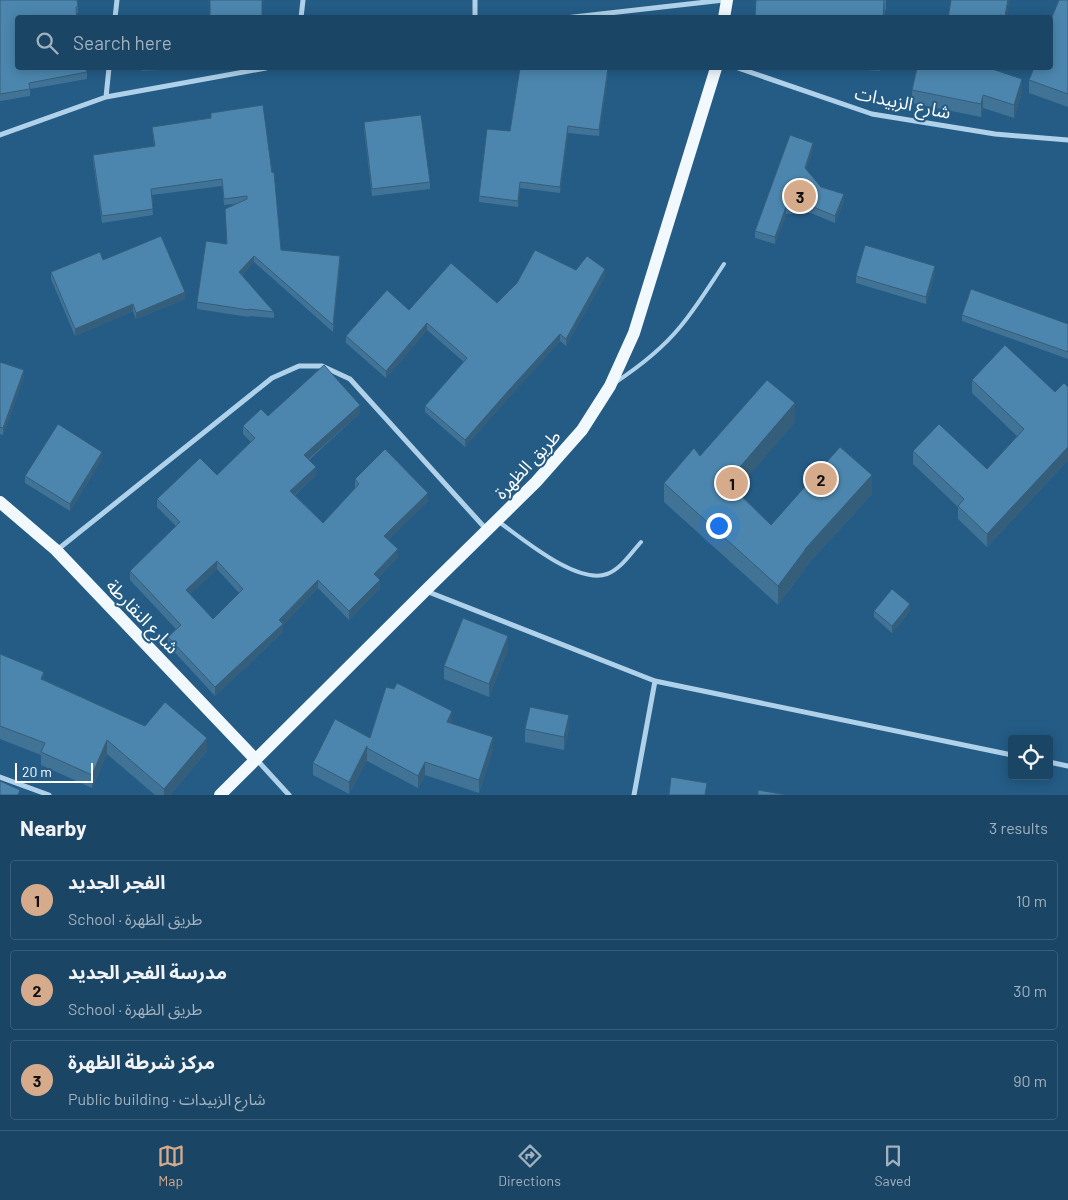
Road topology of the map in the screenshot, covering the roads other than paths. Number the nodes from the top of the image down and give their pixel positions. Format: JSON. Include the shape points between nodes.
{"nodes":[{"id":1,"x":117,"y":0,"type":"edge"},
{"id":2,"x":303,"y":0,"type":"edge"},
{"id":3,"x":475,"y":0,"type":"edge"},
{"id":4,"x":725,"y":0,"type":"edge"},
{"id":5,"x":115,"y":15,"type":"edge"},
{"id":6,"x":301,"y":15,"type":"edge"},
{"id":7,"x":475,"y":15,"type":"edge"},
{"id":8,"x":592,"y":15,"type":"edge"},
{"id":9,"x":724,"y":15,"type":"edge"},
{"id":10,"x":109,"y":70,"type":"edge"},
{"id":11,"x":255,"y":70,"type":"edge"},
{"id":12,"x":715,"y":70,"type":"edge"},
{"id":13,"x":744,"y":70,"type":"edge"},
{"id":14,"x":106,"y":97,"type":"junction"},
{"id":15,"x":0,"y":135,"type":"edge"},
{"id":16,"x":1068,"y":140,"type":"edge"},
{"id":17,"x":724,"y":264,"type":"dead end"},
{"id":18,"x":610,"y":386,"type":"junction"},
{"id":19,"x":0,"y":502,"type":"edge"},
{"id":20,"x":497,"y":520,"type":"junction"},
{"id":21,"x":487,"y":530,"type":"junction"},
{"id":22,"x":641,"y":542,"type":"dead end"},
{"id":23,"x":56,"y":550,"type":"junction"},
{"id":24,"x":425,"y":591,"type":"junction"},
{"id":25,"x":655,"y":681,"type":"junction"},
{"id":26,"x":1008,"y":754,"type":"edge"},
{"id":27,"x":256,"y":760,"type":"junction"},
{"id":28,"x":1053,"y":763,"type":"edge"},
{"id":29,"x":1068,"y":766,"type":"edge"},
{"id":30,"x":0,"y":777,"type":"edge"},
{"id":31,"x":49,"y":795,"type":"edge"},
{"id":32,"x":220,"y":795,"type":"edge"},
{"id":33,"x":289,"y":795,"type":"edge"},
{"id":34,"x":634,"y":795,"type":"edge"}],
"edges":[{"from":1,"to":5,"type":"street"},
{"from":2,"to":6,"type":"street"},
{"from":3,"to":7,"type":"street"},
{"from":4,"to":8,"type":"street"},
{"from":4,"to":9,"type":"main road"},
{"from":10,"to":14,"type":"street"},
{"from":11,"to":14,"type":"street"},
{"from":12,"to":18,"type":"main road","name":"طريق الظهرة","via":[[634,333]]},
{"from":13,"to":16,"type":"street","name":"شارع الزبيدات","via":[[872,114],[995,134]]},
{"from":14,"to":15,"type":"street"},
{"from":17,"to":18,"type":"lane","via":[[681,326],[661,348]]},
{"from":18,"to":20,"type":"main road","name":"طريق الظهرة","via":[[582,430]]},
{"from":19,"to":23,"type":"main road","name":"شارع النقارطة"},
{"from":20,"to":21,"type":"main road","name":"طريق الظهرة"},
{"from":20,"to":22,"type":"lane","via":[[566,568],[593,575],[606,575],[617,569]]},
{"from":21,"to":23,"type":"street","via":[[350,379],[322,366],[299,366],[272,378]]},
{"from":21,"to":24,"type":"main road","name":"طريق الظهرة"},
{"from":23,"to":27,"type":"main road","name":"شارع النقارطة"},
{"from":24,"to":25,"type":"street"},
{"from":24,"to":27,"type":"main road","name":"طريق الظهرة"},
{"from":25,"to":26,"type":"street"},
{"from":25,"to":34,"type":"street"},
{"from":27,"to":32,"type":"main road","name":"طريق الظهرة"},
{"from":27,"to":33,"type":"street"},
{"from":28,"to":29,"type":"street"},
{"from":30,"to":31,"type":"street"}]}
